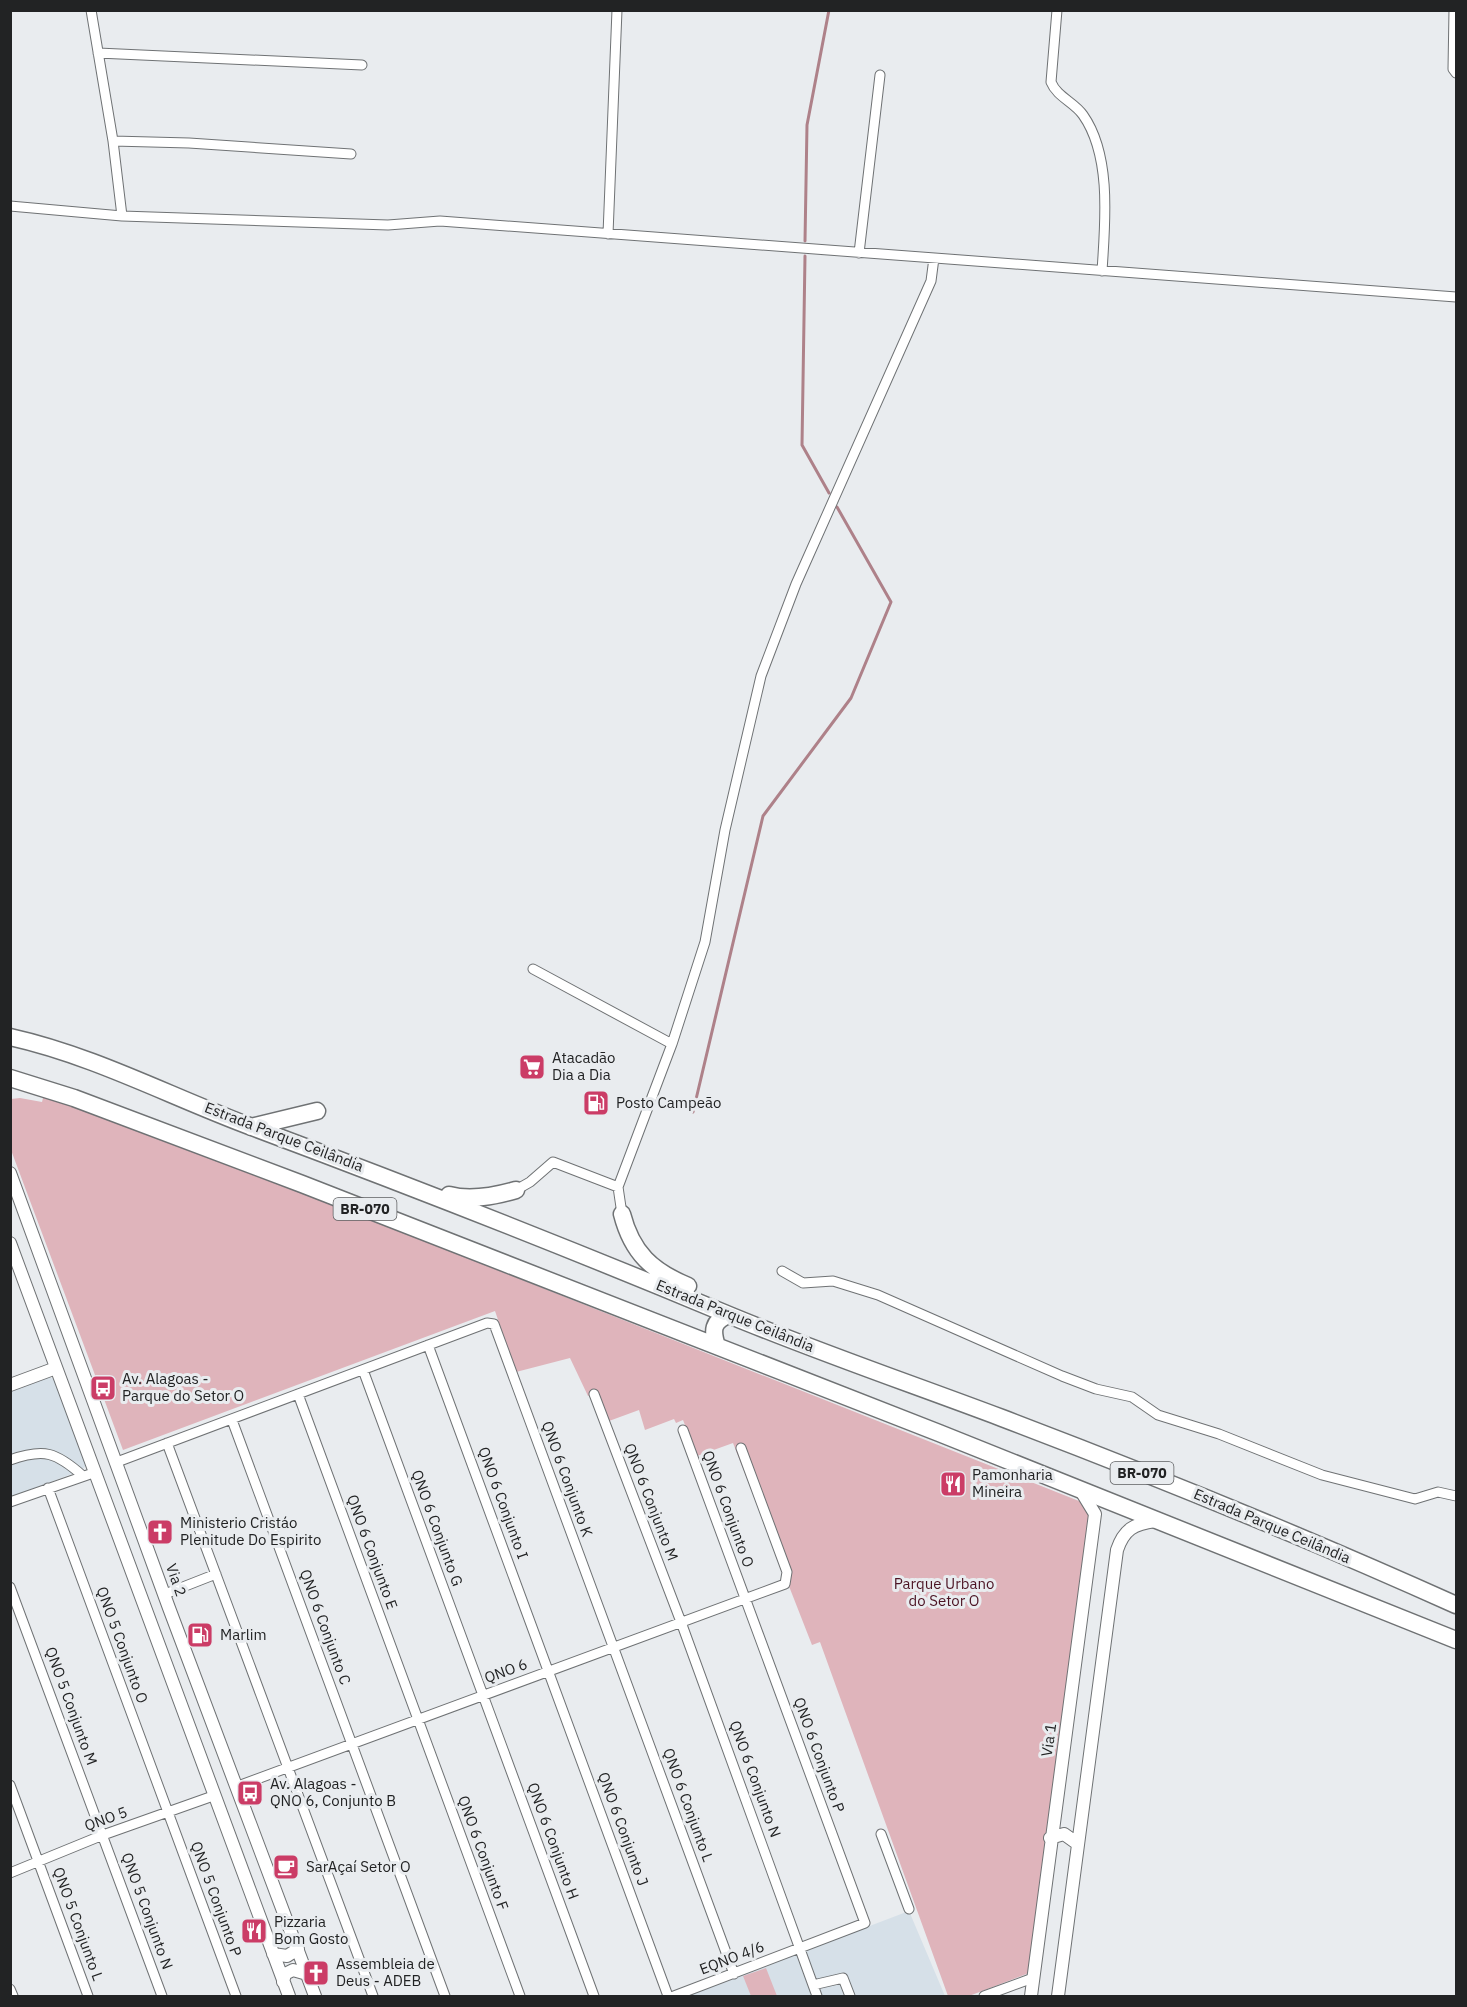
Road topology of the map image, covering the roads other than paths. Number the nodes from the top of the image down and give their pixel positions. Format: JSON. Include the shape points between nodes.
{"nodes":[{"id":1,"x":91,"y":10,"type":"edge"},
{"id":2,"x":617,"y":10,"type":"edge"},
{"id":3,"x":1057,"y":10,"type":"edge"},
{"id":4,"x":1454,"y":10,"type":"edge"},
{"id":5,"x":98,"y":53,"type":"junction"},
{"id":6,"x":362,"y":65,"type":"dead end"},
{"id":7,"x":1456,"y":73,"type":"edge"},
{"id":8,"x":880,"y":75,"type":"dead end"},
{"id":9,"x":113,"y":141,"type":"junction"},
{"id":10,"x":351,"y":154,"type":"dead end"},
{"id":11,"x":10,"y":206,"type":"edge"},
{"id":12,"x":122,"y":216,"type":"junction"},
{"id":13,"x":608,"y":234,"type":"junction"},
{"id":14,"x":859,"y":253,"type":"junction"},
{"id":15,"x":934,"y":258,"type":"junction"},
{"id":16,"x":1102,"y":271,"type":"junction"},
{"id":17,"x":1456,"y":297,"type":"edge"},
{"id":18,"x":533,"y":969,"type":"dead end"},
{"id":19,"x":10,"y":1038,"type":"edge"},
{"id":20,"x":672,"y":1044,"type":"junction"},
{"id":21,"x":15,"y":1082,"type":"edge"},
{"id":22,"x":317,"y":1111,"type":"dead end"},
{"id":23,"x":251,"y":1126,"type":"junction"},
{"id":24,"x":10,"y":1173,"type":"edge"},
{"id":25,"x":402,"y":1183,"type":"junction"},
{"id":26,"x":618,"y":1187,"type":"junction"},
{"id":27,"x":516,"y":1190,"type":"joint"},
{"id":28,"x":622,"y":1214,"type":"joint"},
{"id":29,"x":10,"y":1243,"type":"edge"},
{"id":30,"x":782,"y":1271,"type":"dead end"},
{"id":31,"x":729,"y":1315,"type":"junction"},
{"id":32,"x":63,"y":1319,"type":"junction"},
{"id":33,"x":42,"y":1328,"type":"junction"},
{"id":34,"x":787,"y":1337,"type":"junction"},
{"id":35,"x":428,"y":1345,"type":"junction"},
{"id":36,"x":717,"y":1346,"type":"junction"},
{"id":37,"x":56,"y":1368,"type":"junction"},
{"id":38,"x":363,"y":1370,"type":"junction"},
{"id":39,"x":10,"y":1385,"type":"edge"},
{"id":40,"x":298,"y":1394,"type":"junction"},
{"id":41,"x":594,"y":1394,"type":"dead end"},
{"id":42,"x":232,"y":1420,"type":"junction"},
{"id":43,"x":683,"y":1430,"type":"dead end"},
{"id":44,"x":167,"y":1443,"type":"junction"},
{"id":45,"x":741,"y":1448,"type":"dead end"},
{"id":46,"x":10,"y":1460,"type":"edge"},
{"id":47,"x":117,"y":1462,"type":"junction"},
{"id":48,"x":96,"y":1472,"type":"junction"},
{"id":49,"x":83,"y":1476,"type":"junction"},
{"id":50,"x":48,"y":1488,"type":"junction"},
{"id":51,"x":1081,"y":1491,"type":"junction"},
{"id":52,"x":1456,"y":1496,"type":"edge"},
{"id":53,"x":10,"y":1502,"type":"edge"},
{"id":54,"x":1155,"y":1521,"type":"junction"},
{"id":55,"x":216,"y":1574,"type":"junction"},
{"id":56,"x":10,"y":1587,"type":"edge"},
{"id":57,"x":165,"y":1594,"type":"junction"},
{"id":58,"x":745,"y":1598,"type":"junction"},
{"id":59,"x":1456,"y":1605,"type":"edge"},
{"id":60,"x":169,"y":1608,"type":"junction"},
{"id":61,"x":146,"y":1616,"type":"junction"},
{"id":62,"x":681,"y":1622,"type":"junction"},
{"id":63,"x":177,"y":1629,"type":"junction"},
{"id":64,"x":155,"y":1636,"type":"junction"},
{"id":65,"x":1456,"y":1640,"type":"edge"},
{"id":66,"x":614,"y":1646,"type":"junction"},
{"id":67,"x":549,"y":1671,"type":"junction"},
{"id":68,"x":483,"y":1696,"type":"junction"},
{"id":69,"x":418,"y":1720,"type":"junction"},
{"id":70,"x":352,"y":1744,"type":"junction"},
{"id":71,"x":288,"y":1768,"type":"junction"},
{"id":72,"x":10,"y":1785,"type":"edge"},
{"id":73,"x":238,"y":1786,"type":"junction"},
{"id":74,"x":213,"y":1796,"type":"junction"},
{"id":75,"x":168,"y":1812,"type":"junction"},
{"id":76,"x":881,"y":1834,"type":"dead end"},
{"id":77,"x":103,"y":1835,"type":"junction"},
{"id":78,"x":1050,"y":1838,"type":"junction"},
{"id":79,"x":1078,"y":1844,"type":"junction"},
{"id":80,"x":39,"y":1861,"type":"junction"},
{"id":81,"x":10,"y":1873,"type":"edge"},
{"id":82,"x":909,"y":1909,"type":"dead end"},
{"id":83,"x":865,"y":1923,"type":"joint"},
{"id":84,"x":801,"y":1948,"type":"junction"},
{"id":85,"x":298,"y":1949,"type":"junction"},
{"id":86,"x":273,"y":1954,"type":"junction"},
{"id":87,"x":307,"y":1974,"type":"junction"},
{"id":88,"x":734,"y":1974,"type":"junction"},
{"id":89,"x":1033,"y":1978,"type":"junction"},
{"id":90,"x":283,"y":1982,"type":"junction"},
{"id":91,"x":813,"y":1985,"type":"junction"},
{"id":92,"x":10,"y":1989,"type":"edge"},
{"id":93,"x":13,"y":1996,"type":"edge"},
{"id":94,"x":88,"y":1996,"type":"edge"},
{"id":95,"x":162,"y":1996,"type":"edge"},
{"id":96,"x":236,"y":1996,"type":"edge"},
{"id":97,"x":289,"y":1996,"type":"edge"},
{"id":98,"x":315,"y":1996,"type":"edge"},
{"id":99,"x":373,"y":1996,"type":"edge"},
{"id":100,"x":445,"y":1996,"type":"edge"},
{"id":101,"x":520,"y":1996,"type":"edge"},
{"id":102,"x":594,"y":1996,"type":"edge"},
{"id":103,"x":668,"y":1996,"type":"edge"},
{"id":104,"x":674,"y":1996,"type":"edge"},
{"id":105,"x":817,"y":1996,"type":"edge"},
{"id":106,"x":850,"y":1996,"type":"edge"},
{"id":107,"x":984,"y":1996,"type":"edge"},
{"id":108,"x":1031,"y":1996,"type":"edge"},
{"id":109,"x":1058,"y":1996,"type":"edge"}],
"edges":[{"from":1,"to":5,"type":"street"},
{"from":2,"to":13,"type":"street"},
{"from":3,"to":16,"type":"street","via":[[1051,82],[1083,114],[1094,136],[1103,178]]},
{"from":4,"to":7,"type":"street"},
{"from":5,"to":6,"type":"street"},
{"from":5,"to":9,"type":"street"},
{"from":8,"to":14,"type":"street"},
{"from":9,"to":10,"type":"street"},
{"from":9,"to":12,"type":"street"},
{"from":11,"to":12,"type":"street"},
{"from":12,"to":13,"type":"street","via":[[388,225],[440,221]]},
{"from":13,"to":14,"type":"street"},
{"from":14,"to":15,"type":"street"},
{"from":15,"to":16,"type":"street"},
{"from":15,"to":20,"type":"street","via":[[931,281],[796,584],[761,676],[725,830],[705,942]]},
{"from":16,"to":17,"type":"street"},
{"from":18,"to":20,"type":"street"},
{"from":19,"to":23,"type":"highway","name":"Estrada Parque Ceilândia","number":"BR-070","via":[[69,1053]]},
{"from":20,"to":26,"type":"street"},
{"from":21,"to":36,"type":"highway","number":"BR-070","via":[[74,1098]]},
{"from":22,"to":23,"type":"highway"},
{"from":23,"to":25,"type":"highway","name":"Estrada Parque Ceilândia","number":"BR-070"},
{"from":24,"to":32,"type":"main road","name":"Via 2"},
{"from":25,"to":27,"type":"highway","via":[[460,1198]]},
{"from":25,"to":31,"type":"highway","name":"Estrada Parque Ceilândia","number":"BR-070"},
{"from":26,"to":27,"type":"street","via":[[553,1161]]},
{"from":26,"to":28,"type":"street"},
{"from":28,"to":34,"type":"highway","via":[[628,1236],[653,1267],[673,1280],[771,1323]]},
{"from":29,"to":33,"type":"main road"},
{"from":30,"to":52,"type":"street","via":[[803,1283],[832,1281],[878,1295],[1070,1379],[1132,1397],[1158,1415],[1322,1475],[1415,1499],[1438,1492]]},
{"from":31,"to":34,"type":"highway","name":"Estrada Parque Ceilândia","number":"BR-070"},
{"from":31,"to":36,"type":"highway","via":[[714,1326]]},
{"from":32,"to":33,"type":"main road","via":[[51,1316]]},
{"from":32,"to":47,"type":"main road","name":"Via 2"},
{"from":33,"to":37,"type":"main road"},
{"from":34,"to":59,"type":"highway","name":"Estrada Parque Ceilândia","number":"BR-070","via":[[1225,1506]]},
{"from":35,"to":38,"type":"street"},
{"from":35,"to":66,"type":"street","name":"QNO 6 Conjunto K","via":[[491,1323],[496,1327]]},
{"from":35,"to":67,"type":"street","name":"QNO 6 Conjunto I"},
{"from":36,"to":51,"type":"highway","number":"BR-070"},
{"from":37,"to":39,"type":"main road"},
{"from":37,"to":48,"type":"main road"},
{"from":38,"to":40,"type":"street"},
{"from":38,"to":68,"type":"street","name":"QNO 6 Conjunto G"},
{"from":40,"to":42,"type":"street"},
{"from":40,"to":69,"type":"street","name":"QNO 6 Conjunto E"},
{"from":41,"to":62,"type":"street","name":"QNO 6 Conjunto M"},
{"from":42,"to":44,"type":"street"},
{"from":42,"to":70,"type":"street","name":"QNO 6 Conjunto C"},
{"from":43,"to":58,"type":"street","name":"QNO 6 Conjunto O"},
{"from":44,"to":47,"type":"street"},
{"from":44,"to":55,"type":"street"},
{"from":45,"to":58,"type":"street","name":"QNO 6","via":[[787,1572],[785,1584]]},
{"from":46,"to":49,"type":"street","via":[[34,1452],[49,1454]]},
{"from":47,"to":57,"type":"main road","name":"Via 2"},
{"from":48,"to":49,"type":"street"},
{"from":48,"to":61,"type":"main road"},
{"from":49,"to":50,"type":"street"},
{"from":50,"to":53,"type":"street"},
{"from":50,"to":75,"type":"street","name":"QNO 5 Conjunto O"},
{"from":51,"to":54,"type":"highway","number":"BR-070"},
{"from":51,"to":78,"type":"main road","name":"Via 1","via":[[1095,1514]]},
{"from":54,"to":65,"type":"highway","number":"BR-070"},
{"from":54,"to":79,"type":"main road","via":[[1130,1527],[1117,1550]]},
{"from":55,"to":57,"type":"street"},
{"from":55,"to":71,"type":"street"},
{"from":56,"to":77,"type":"street","name":"QNO 5 Conjunto M"},
{"from":57,"to":60,"type":"main road","name":"Via 2"},
{"from":58,"to":62,"type":"street","name":"QNO 6"},
{"from":58,"to":83,"type":"street","name":"QNO 6 Conjunto P"},
{"from":60,"to":61,"type":"main road","via":[[165,1615]]},
{"from":60,"to":63,"type":"main road","name":"Via 2"},
{"from":61,"to":64,"type":"main road"},
{"from":62,"to":66,"type":"street","name":"QNO 6"},
{"from":62,"to":84,"type":"street","name":"QNO 6 Conjunto N"},
{"from":63,"to":64,"type":"main road","via":[[164,1629]]},
{"from":63,"to":73,"type":"main road","name":"Via 2"},
{"from":64,"to":74,"type":"main road"},
{"from":66,"to":67,"type":"street","name":"QNO 6"},
{"from":66,"to":88,"type":"street","name":"QNO 6 Conjunto L"},
{"from":67,"to":68,"type":"street","name":"QNO 6"},
{"from":67,"to":103,"type":"street","name":"QNO 6 Conjunto J"},
{"from":68,"to":69,"type":"street","name":"QNO 6"},
{"from":68,"to":102,"type":"street","name":"QNO 6 Conjunto H"},
{"from":69,"to":70,"type":"street","name":"QNO 6"},
{"from":69,"to":101,"type":"street","name":"QNO 6 Conjunto F"},
{"from":70,"to":71,"type":"street","name":"QNO 6"},
{"from":70,"to":100,"type":"street","name":"QNO 6 Conjunto C"},
{"from":71,"to":73,"type":"street","name":"QNO 6"},
{"from":71,"to":99,"type":"street"},
{"from":72,"to":80,"type":"street","name":"QNO 5 Conjunto L"},
{"from":73,"to":85,"type":"main road","name":"Via 2"},
{"from":74,"to":75,"type":"street","name":"QNO 5"},
{"from":74,"to":86,"type":"main road"},
{"from":75,"to":77,"type":"street","name":"QNO 5"},
{"from":75,"to":96,"type":"street","name":"QNO 5 Conjunto P"},
{"from":76,"to":82,"type":"street"},
{"from":77,"to":80,"type":"street","name":"QNO 5"},
{"from":77,"to":95,"type":"street","name":"QNO 5 Conjunto N"},
{"from":78,"to":79,"type":"main road","via":[[1064,1834]]},
{"from":78,"to":89,"type":"main road","name":"Via 1"},
{"from":79,"to":109,"type":"main road"},
{"from":80,"to":81,"type":"street","name":"QNO 5"},
{"from":80,"to":94,"type":"street","name":"QNO 5 Conjunto L"},
{"from":83,"to":84,"type":"street","name":"EQNO 4/6"},
{"from":84,"to":88,"type":"street","name":"EQNO 4/6"},
{"from":84,"to":91,"type":"street"},
{"from":85,"to":86,"type":"main road","via":[[287,1956]]},
{"from":85,"to":87,"type":"main road","name":"Via 2"},
{"from":86,"to":90,"type":"main road"},
{"from":87,"to":90,"type":"main road","via":[[293,1970],[285,1974]]},
{"from":87,"to":98,"type":"main road","name":"Via 2"},
{"from":88,"to":104,"type":"street","name":"EQNO 4/6"},
{"from":89,"to":107,"type":"street"},
{"from":89,"to":108,"type":"main road","name":"Via 1"},
{"from":90,"to":97,"type":"main road"},
{"from":91,"to":105,"type":"street"},
{"from":91,"to":106,"type":"street","via":[[843,1978]]},
{"from":92,"to":93,"type":"street"}]}
